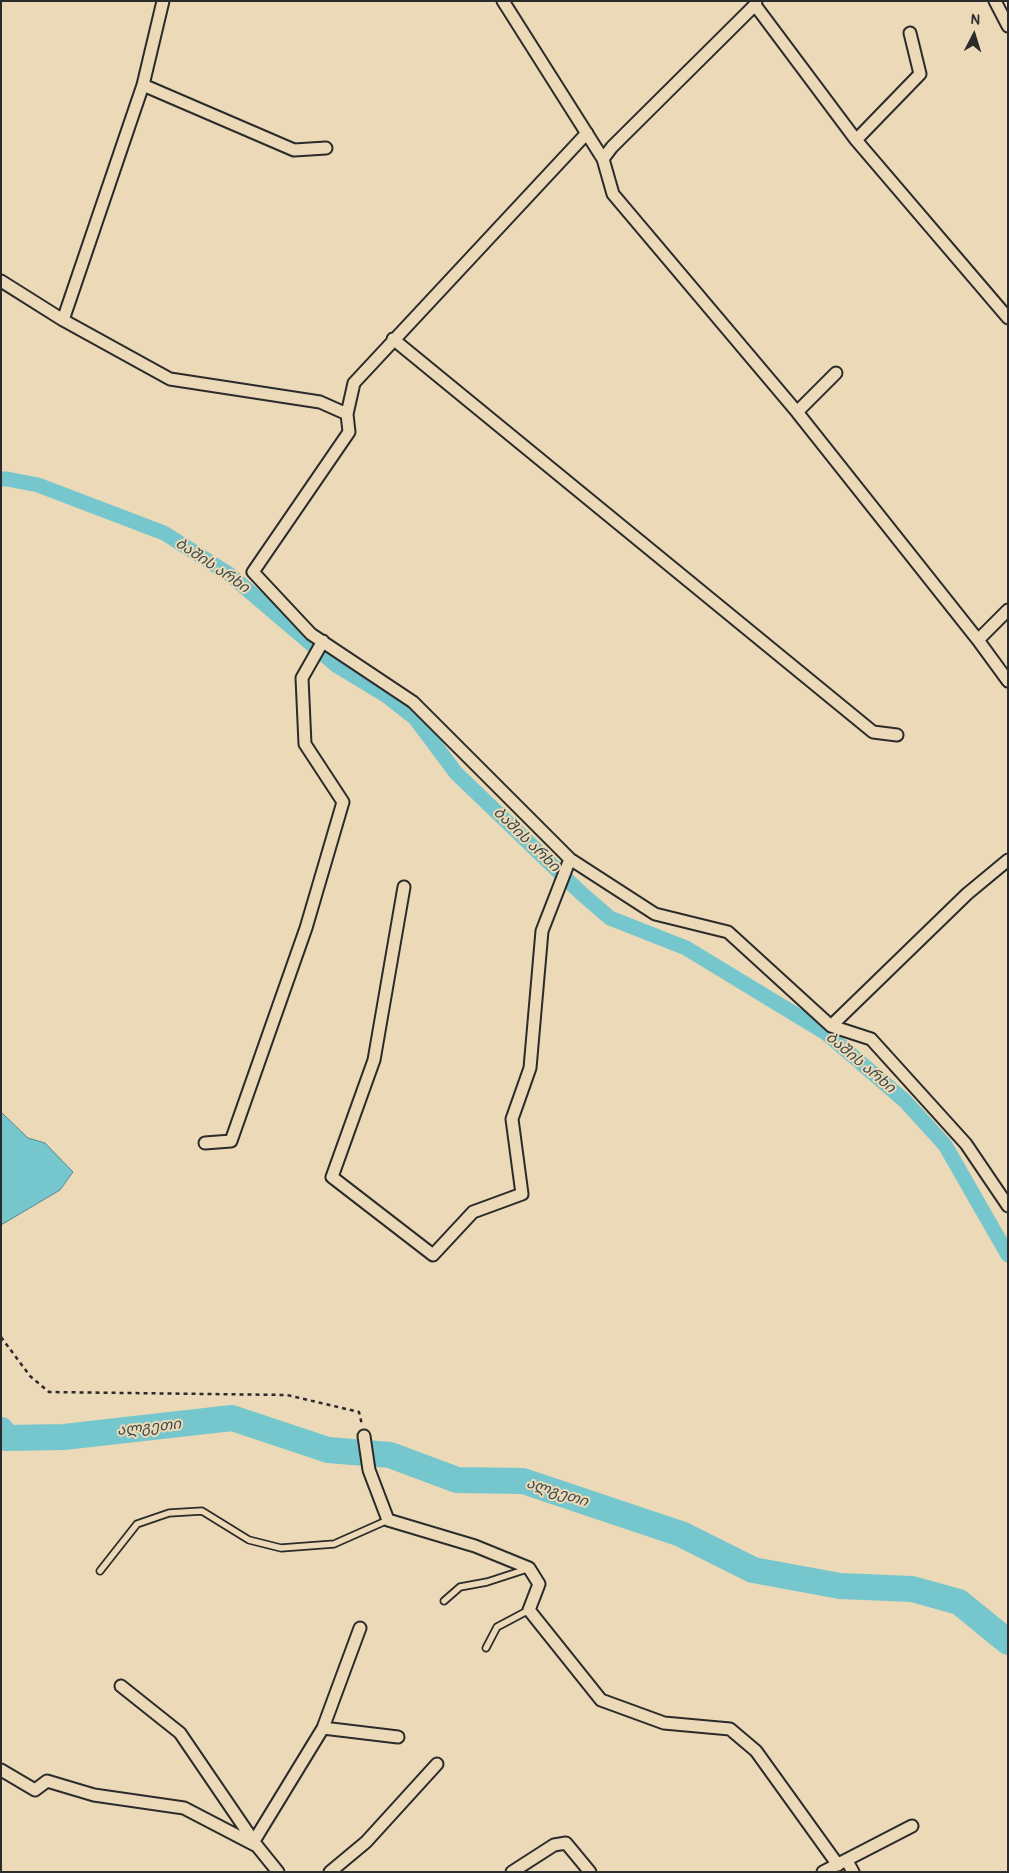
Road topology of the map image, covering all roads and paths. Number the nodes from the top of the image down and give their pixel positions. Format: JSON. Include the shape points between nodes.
{"nodes":[{"id":1,"x":163,"y":1,"type":"edge"},
{"id":2,"x":503,"y":1,"type":"edge"},
{"id":3,"x":995,"y":1,"type":"edge"},
{"id":4,"x":756,"y":3,"type":"edge"},
{"id":5,"x":1008,"y":26,"type":"edge"},
{"id":6,"x":910,"y":33,"type":"dead end"},
{"id":7,"x":143,"y":85,"type":"junction"},
{"id":8,"x":587,"y":134,"type":"junction"},
{"id":9,"x":856,"y":140,"type":"junction"},
{"id":10,"x":326,"y":148,"type":"dead end"},
{"id":11,"x":603,"y":159,"type":"junction"},
{"id":12,"x":1,"y":281,"type":"edge"},
{"id":13,"x":1008,"y":318,"type":"edge"},
{"id":14,"x":63,"y":320,"type":"junction"},
{"id":15,"x":393,"y":339,"type":"junction"},
{"id":16,"x":836,"y":373,"type":"dead end"},
{"id":17,"x":797,"y":412,"type":"junction"},
{"id":18,"x":347,"y":414,"type":"junction"},
{"id":19,"x":1008,"y":610,"type":"edge"},
{"id":20,"x":978,"y":640,"type":"junction"},
{"id":21,"x":322,"y":641,"type":"junction"},
{"id":22,"x":1008,"y":682,"type":"edge"},
{"id":23,"x":897,"y":734,"type":"dead end"},
{"id":24,"x":570,"y":859,"type":"junction"},
{"id":25,"x":1008,"y":860,"type":"edge"},
{"id":26,"x":404,"y":887,"type":"dead end"},
{"id":27,"x":831,"y":1026,"type":"junction"},
{"id":28,"x":205,"y":1143,"type":"dead end"},
{"id":29,"x":1008,"y":1206,"type":"edge"},
{"id":30,"x":1,"y":1337,"type":"edge"},
{"id":31,"x":364,"y":1436,"type":"joint"},
{"id":32,"x":388,"y":1520,"type":"junction"},
{"id":33,"x":529,"y":1568,"type":"junction"},
{"id":34,"x":100,"y":1571,"type":"dead end"},
{"id":35,"x":444,"y":1602,"type":"dead end"},
{"id":36,"x":529,"y":1610,"type":"junction"},
{"id":37,"x":360,"y":1628,"type":"dead end"},
{"id":38,"x":486,"y":1648,"type":"dead end"},
{"id":39,"x":120,"y":1686,"type":"dead end"},
{"id":40,"x":323,"y":1728,"type":"junction"},
{"id":41,"x":398,"y":1737,"type":"dead end"},
{"id":42,"x":437,"y":1764,"type":"dead end"},
{"id":43,"x":1,"y":1770,"type":"edge"},
{"id":44,"x":912,"y":1826,"type":"dead end"},
{"id":45,"x":255,"y":1843,"type":"junction"},
{"id":46,"x":842,"y":1863,"type":"junction"},
{"id":47,"x":278,"y":1872,"type":"edge"},
{"id":48,"x":330,"y":1872,"type":"edge"},
{"id":49,"x":512,"y":1872,"type":"edge"},
{"id":50,"x":590,"y":1872,"type":"edge"},
{"id":51,"x":823,"y":1872,"type":"edge"},
{"id":52,"x":854,"y":1872,"type":"edge"}],
"edges":[{"from":1,"to":7,"type":"street"},
{"from":2,"to":8,"type":"street"},
{"from":3,"to":5,"type":"street"},
{"from":4,"to":9,"type":"street"},
{"from":4,"to":11,"type":"street"},
{"from":6,"to":9,"type":"street","via":[[920,74]]},
{"from":7,"to":10,"type":"street","via":[[294,150]]},
{"from":7,"to":14,"type":"street"},
{"from":8,"to":11,"type":"street"},
{"from":8,"to":15,"type":"street"},
{"from":9,"to":13,"type":"street"},
{"from":11,"to":17,"type":"street","via":[[613,194]]},
{"from":12,"to":14,"type":"street"},
{"from":14,"to":18,"type":"street","via":[[170,379],[320,402]]},
{"from":15,"to":18,"type":"street","via":[[354,383]]},
{"from":15,"to":23,"type":"street","via":[[874,732]]},
{"from":16,"to":17,"type":"street"},
{"from":17,"to":20,"type":"street"},
{"from":18,"to":21,"type":"street","via":[[349,432],[253,572],[311,634]]},
{"from":19,"to":20,"type":"street"},
{"from":20,"to":22,"type":"street"},
{"from":21,"to":24,"type":"street","via":[[413,702]]},
{"from":21,"to":28,"type":"street","via":[[302,678],[305,744],[343,802],[306,928],[231,1141]]},
{"from":24,"to":26,"type":"street","via":[[542,931],[530,1068],[512,1119],[522,1194],[473,1212],[433,1255],[332,1177],[374,1060]]},
{"from":24,"to":27,"type":"street","via":[[655,914],[728,932]]},
{"from":25,"to":27,"type":"street","via":[[967,894]]},
{"from":27,"to":29,"type":"street","via":[[871,1039],[966,1144]]},
{"from":30,"to":31,"type":"path","via":[[30,1376],[49,1392],[287,1395],[358,1412]]},
{"from":31,"to":32,"type":"street","via":[[369,1470]]},
{"from":32,"to":33,"type":"street","via":[[475,1546]]},
{"from":32,"to":34,"type":"lane","via":[[334,1544],[281,1548],[249,1540],[202,1511],[169,1513],[137,1524]]},
{"from":33,"to":35,"type":"lane","via":[[488,1582],[460,1587]]},
{"from":33,"to":36,"type":"street","via":[[539,1584]]},
{"from":36,"to":38,"type":"lane","via":[[497,1627]]},
{"from":36,"to":46,"type":"street","via":[[601,1700],[664,1723],[730,1729],[756,1751]]},
{"from":37,"to":40,"type":"street"},
{"from":39,"to":45,"type":"street","via":[[180,1733]]},
{"from":40,"to":41,"type":"street"},
{"from":40,"to":45,"type":"street"},
{"from":42,"to":48,"type":"street","via":[[366,1842]]},
{"from":43,"to":45,"type":"street","via":[[35,1790],[47,1781],[94,1795],[184,1808]]},
{"from":44,"to":46,"type":"street"},
{"from":45,"to":47,"type":"street"},
{"from":46,"to":51,"type":"street"},
{"from":46,"to":52,"type":"street"},
{"from":49,"to":50,"type":"street","via":[[554,1845],[566,1843]]}]}
